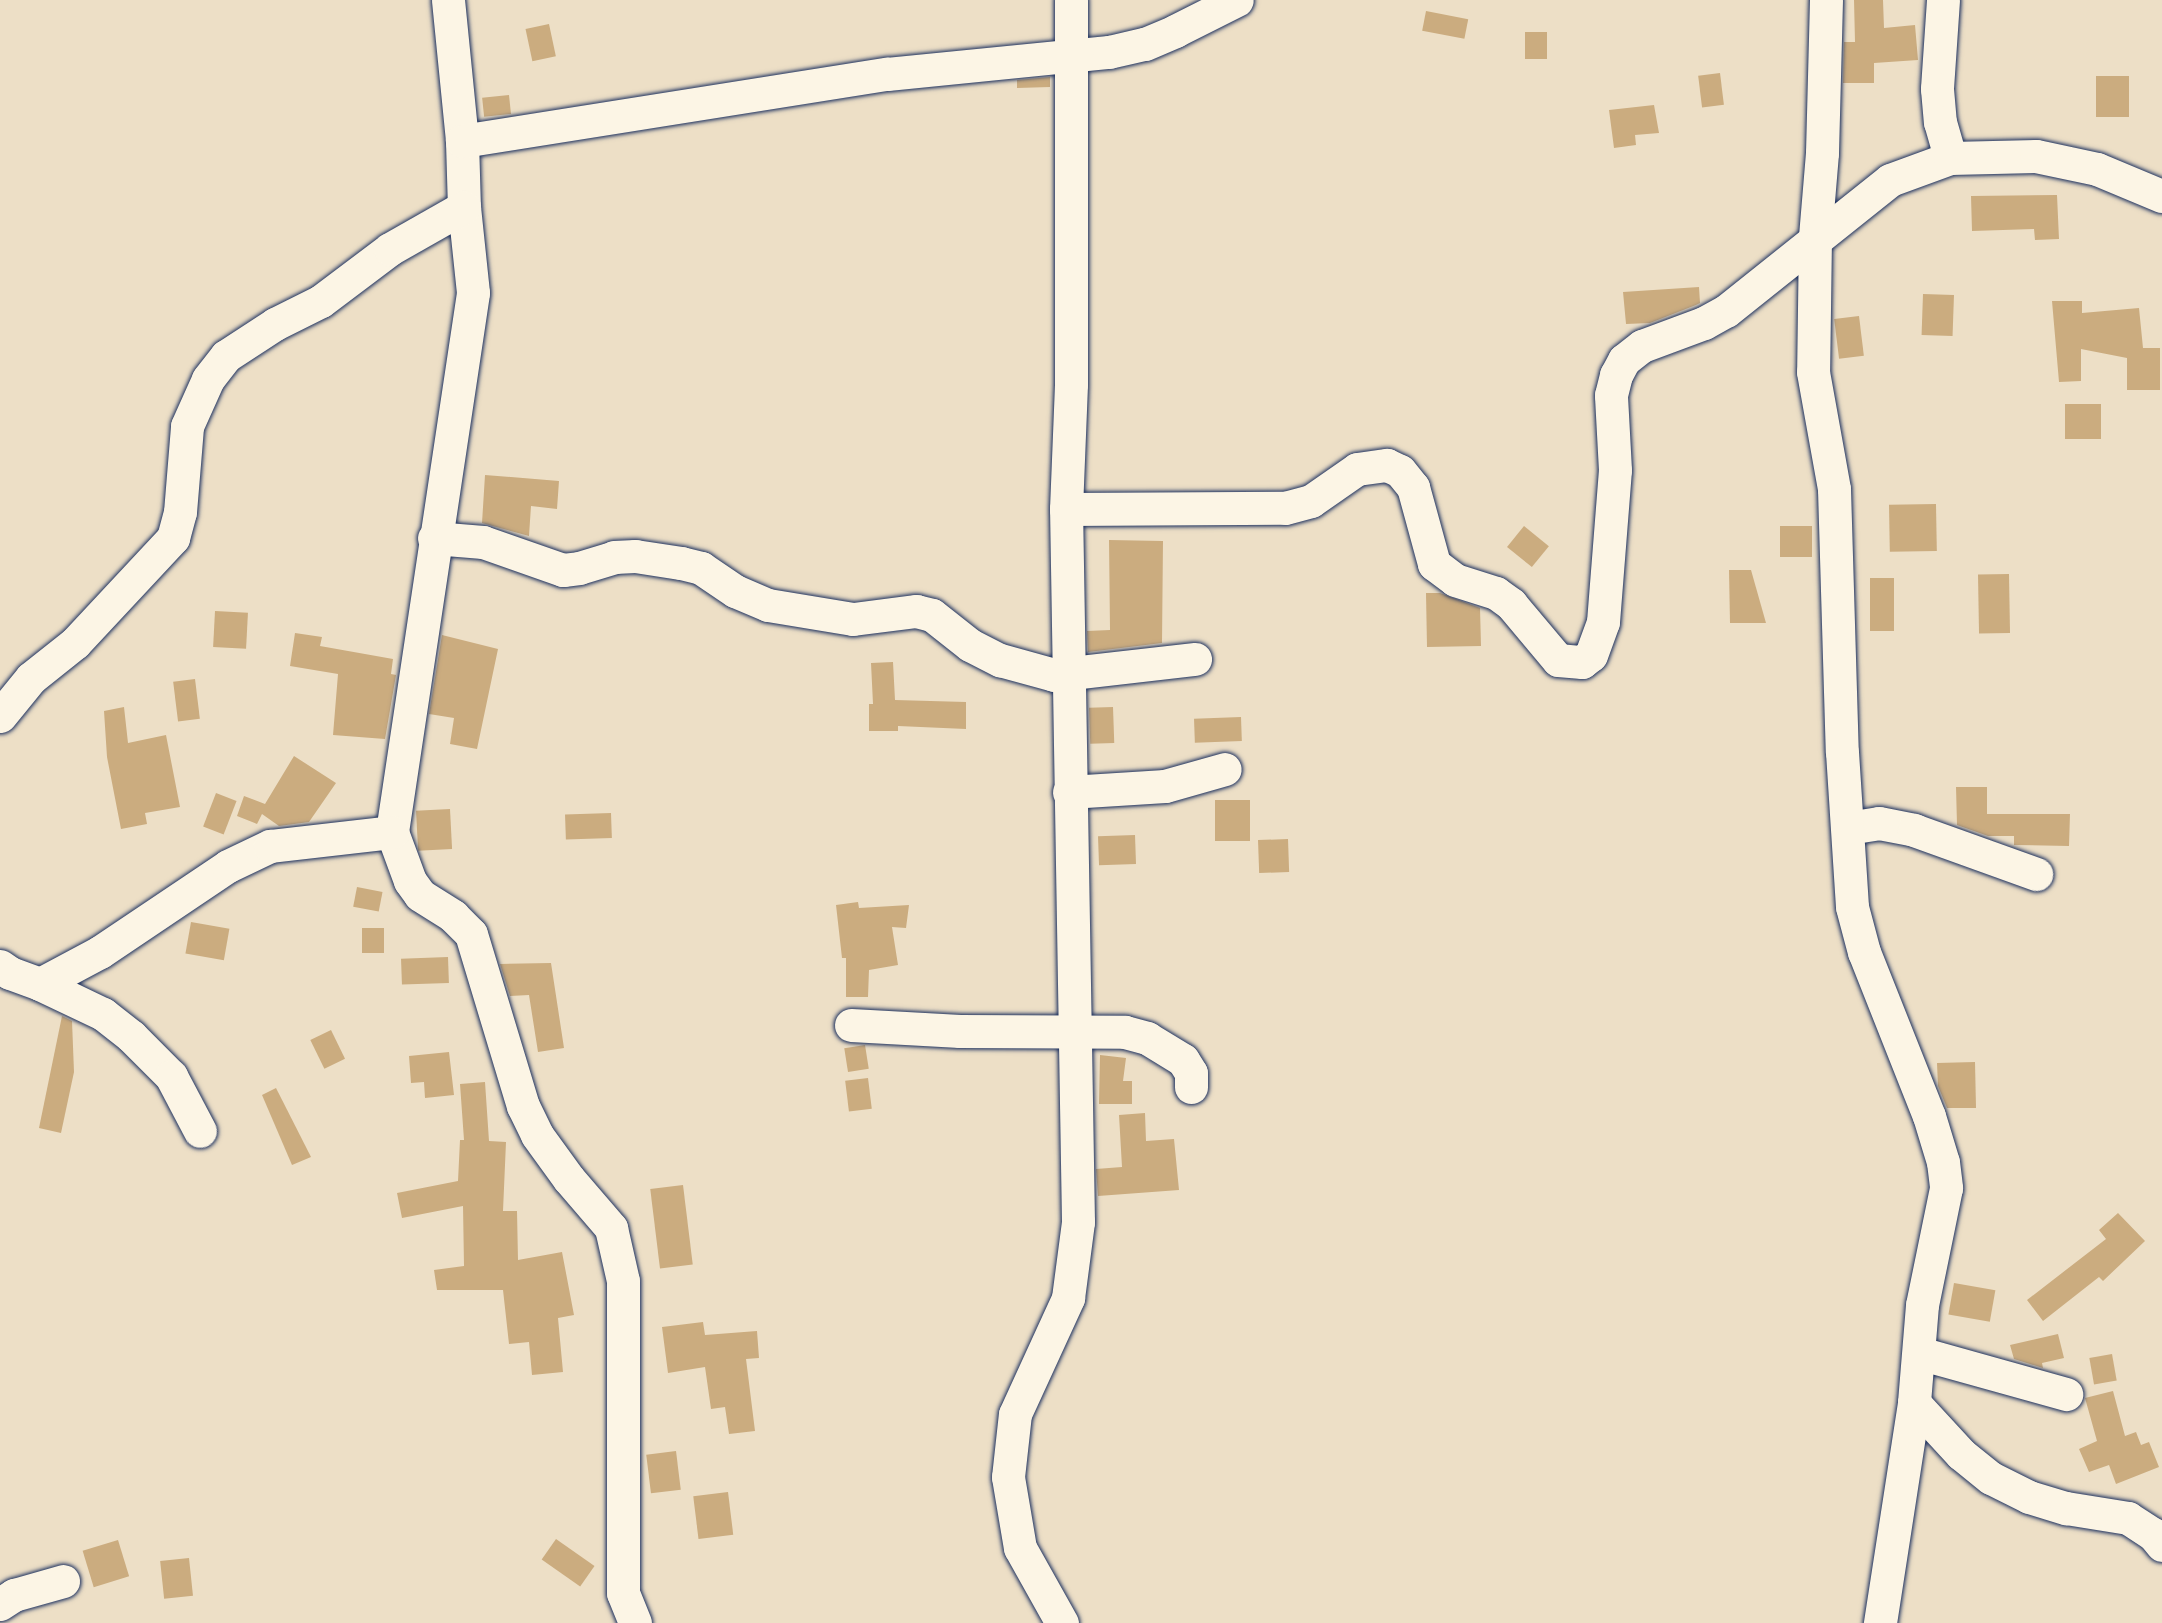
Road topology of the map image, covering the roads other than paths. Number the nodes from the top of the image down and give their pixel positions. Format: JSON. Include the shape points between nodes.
{"nodes":[{"id":1,"x":448,"y":0,"type":"edge"},
{"id":2,"x":1071,"y":0,"type":"edge"},
{"id":3,"x":1237,"y":0,"type":"edge"},
{"id":4,"x":1826,"y":0,"type":"edge"},
{"id":5,"x":1943,"y":0,"type":"edge"},
{"id":6,"x":1074,"y":55,"type":"junction"},
{"id":7,"x":463,"y":141,"type":"junction"},
{"id":8,"x":1950,"y":158,"type":"junction"},
{"id":9,"x":2162,"y":196,"type":"edge"},
{"id":10,"x":464,"y":207,"type":"junction"},
{"id":11,"x":1815,"y":237,"type":"junction"},
{"id":12,"x":1066,"y":509,"type":"junction"},
{"id":13,"x":433,"y":538,"type":"junction"},
{"id":14,"x":1195,"y":659,"type":"dead end"},
{"id":15,"x":1068,"y":675,"type":"junction"},
{"id":16,"x":0,"y":716,"type":"edge"},
{"id":17,"x":1225,"y":769,"type":"dead end"},
{"id":18,"x":1069,"y":792,"type":"junction"},
{"id":19,"x":1847,"y":828,"type":"junction"},
{"id":20,"x":392,"y":832,"type":"junction"},
{"id":21,"x":2036,"y":874,"type":"dead end"},
{"id":22,"x":0,"y":966,"type":"edge"},
{"id":23,"x":40,"y":984,"type":"junction"},
{"id":24,"x":851,"y":1025,"type":"dead end"},
{"id":25,"x":1074,"y":1031,"type":"junction"},
{"id":26,"x":1191,"y":1087,"type":"dead end"},
{"id":27,"x":200,"y":1130,"type":"dead end"},
{"id":28,"x":1919,"y":1353,"type":"junction"},
{"id":29,"x":2066,"y":1394,"type":"dead end"},
{"id":30,"x":1914,"y":1403,"type":"junction"},
{"id":31,"x":2162,"y":1545,"type":"edge"},
{"id":32,"x":63,"y":1581,"type":"dead end"},
{"id":33,"x":0,"y":1604,"type":"edge"},
{"id":34,"x":635,"y":1623,"type":"edge"},
{"id":35,"x":1062,"y":1623,"type":"edge"},
{"id":36,"x":1880,"y":1623,"type":"edge"}],
"edges":[{"from":1,"to":7,"type":"street"},
{"from":2,"to":6,"type":"street"},
{"from":3,"to":6,"type":"street","via":[[1144,44]]},
{"from":4,"to":11,"type":"street"},
{"from":5,"to":8,"type":"street","via":[[1937,89]]},
{"from":6,"to":7,"type":"street","via":[[887,74]]},
{"from":6,"to":12,"type":"street"},
{"from":7,"to":10,"type":"street"},
{"from":8,"to":9,"type":"street","via":[[2036,156],[2097,169]]},
{"from":8,"to":11,"type":"street","via":[[1890,180]]},
{"from":10,"to":13,"type":"street","via":[[472,293]]},
{"from":10,"to":16,"type":"street","via":[[390,249],[321,302],[275,324],[226,356],[208,379],[187,426],[180,512],[173,538],[75,643],[32,678]]},
{"from":11,"to":12,"type":"street","via":[[1726,311],[1642,346],[1624,360],[1616,374],[1611,395],[1614,494],[1603,622],[1591,655],[1582,662],[1558,660],[1511,604],[1496,593],[1455,580],[1434,564],[1413,487],[1400,471],[1387,465],[1357,469],[1311,501],[1285,508]]},
{"from":11,"to":19,"type":"street","via":[[1813,372],[1834,489]]},
{"from":12,"to":15,"type":"street"},
{"from":13,"to":15,"type":"street","via":[[483,542],[563,570],[614,557],[681,563],[701,568],[735,591],[768,605],[853,619],[916,611],[932,615],[970,645],[1000,660]]},
{"from":13,"to":20,"type":"street"},
{"from":14,"to":15,"type":"street"},
{"from":15,"to":18,"type":"street"},
{"from":17,"to":18,"type":"street","via":[[1165,786]]},
{"from":18,"to":25,"type":"street"},
{"from":19,"to":21,"type":"street","via":[[1879,824],[1914,830]]},
{"from":19,"to":28,"type":"street","via":[[1852,906],[1864,952],[1943,1162],[1946,1188],[1922,1305]]},
{"from":20,"to":23,"type":"street","via":[[270,846],[228,866],[100,952]]},
{"from":20,"to":34,"type":"street","via":[[420,895],[471,933],[523,1107],[569,1179],[611,1228],[623,1281],[623,1593]]},
{"from":22,"to":23,"type":"street"},
{"from":23,"to":27,"type":"street","via":[[103,1014],[149,1050],[171,1076]]},
{"from":24,"to":25,"type":"street"},
{"from":25,"to":26,"type":"street","via":[[1125,1032],[1147,1038],[1183,1060],[1191,1073]]},
{"from":25,"to":35,"type":"street","via":[[1078,1222],[1070,1286],[1015,1414],[1008,1477],[1020,1548]]},
{"from":28,"to":29,"type":"street"},
{"from":28,"to":30,"type":"street"},
{"from":30,"to":31,"type":"street","via":[[1961,1454],[1991,1478],[2029,1497],[2066,1508],[2128,1518]]},
{"from":30,"to":36,"type":"street"},
{"from":32,"to":33,"type":"street","via":[[14,1595]]}]}
